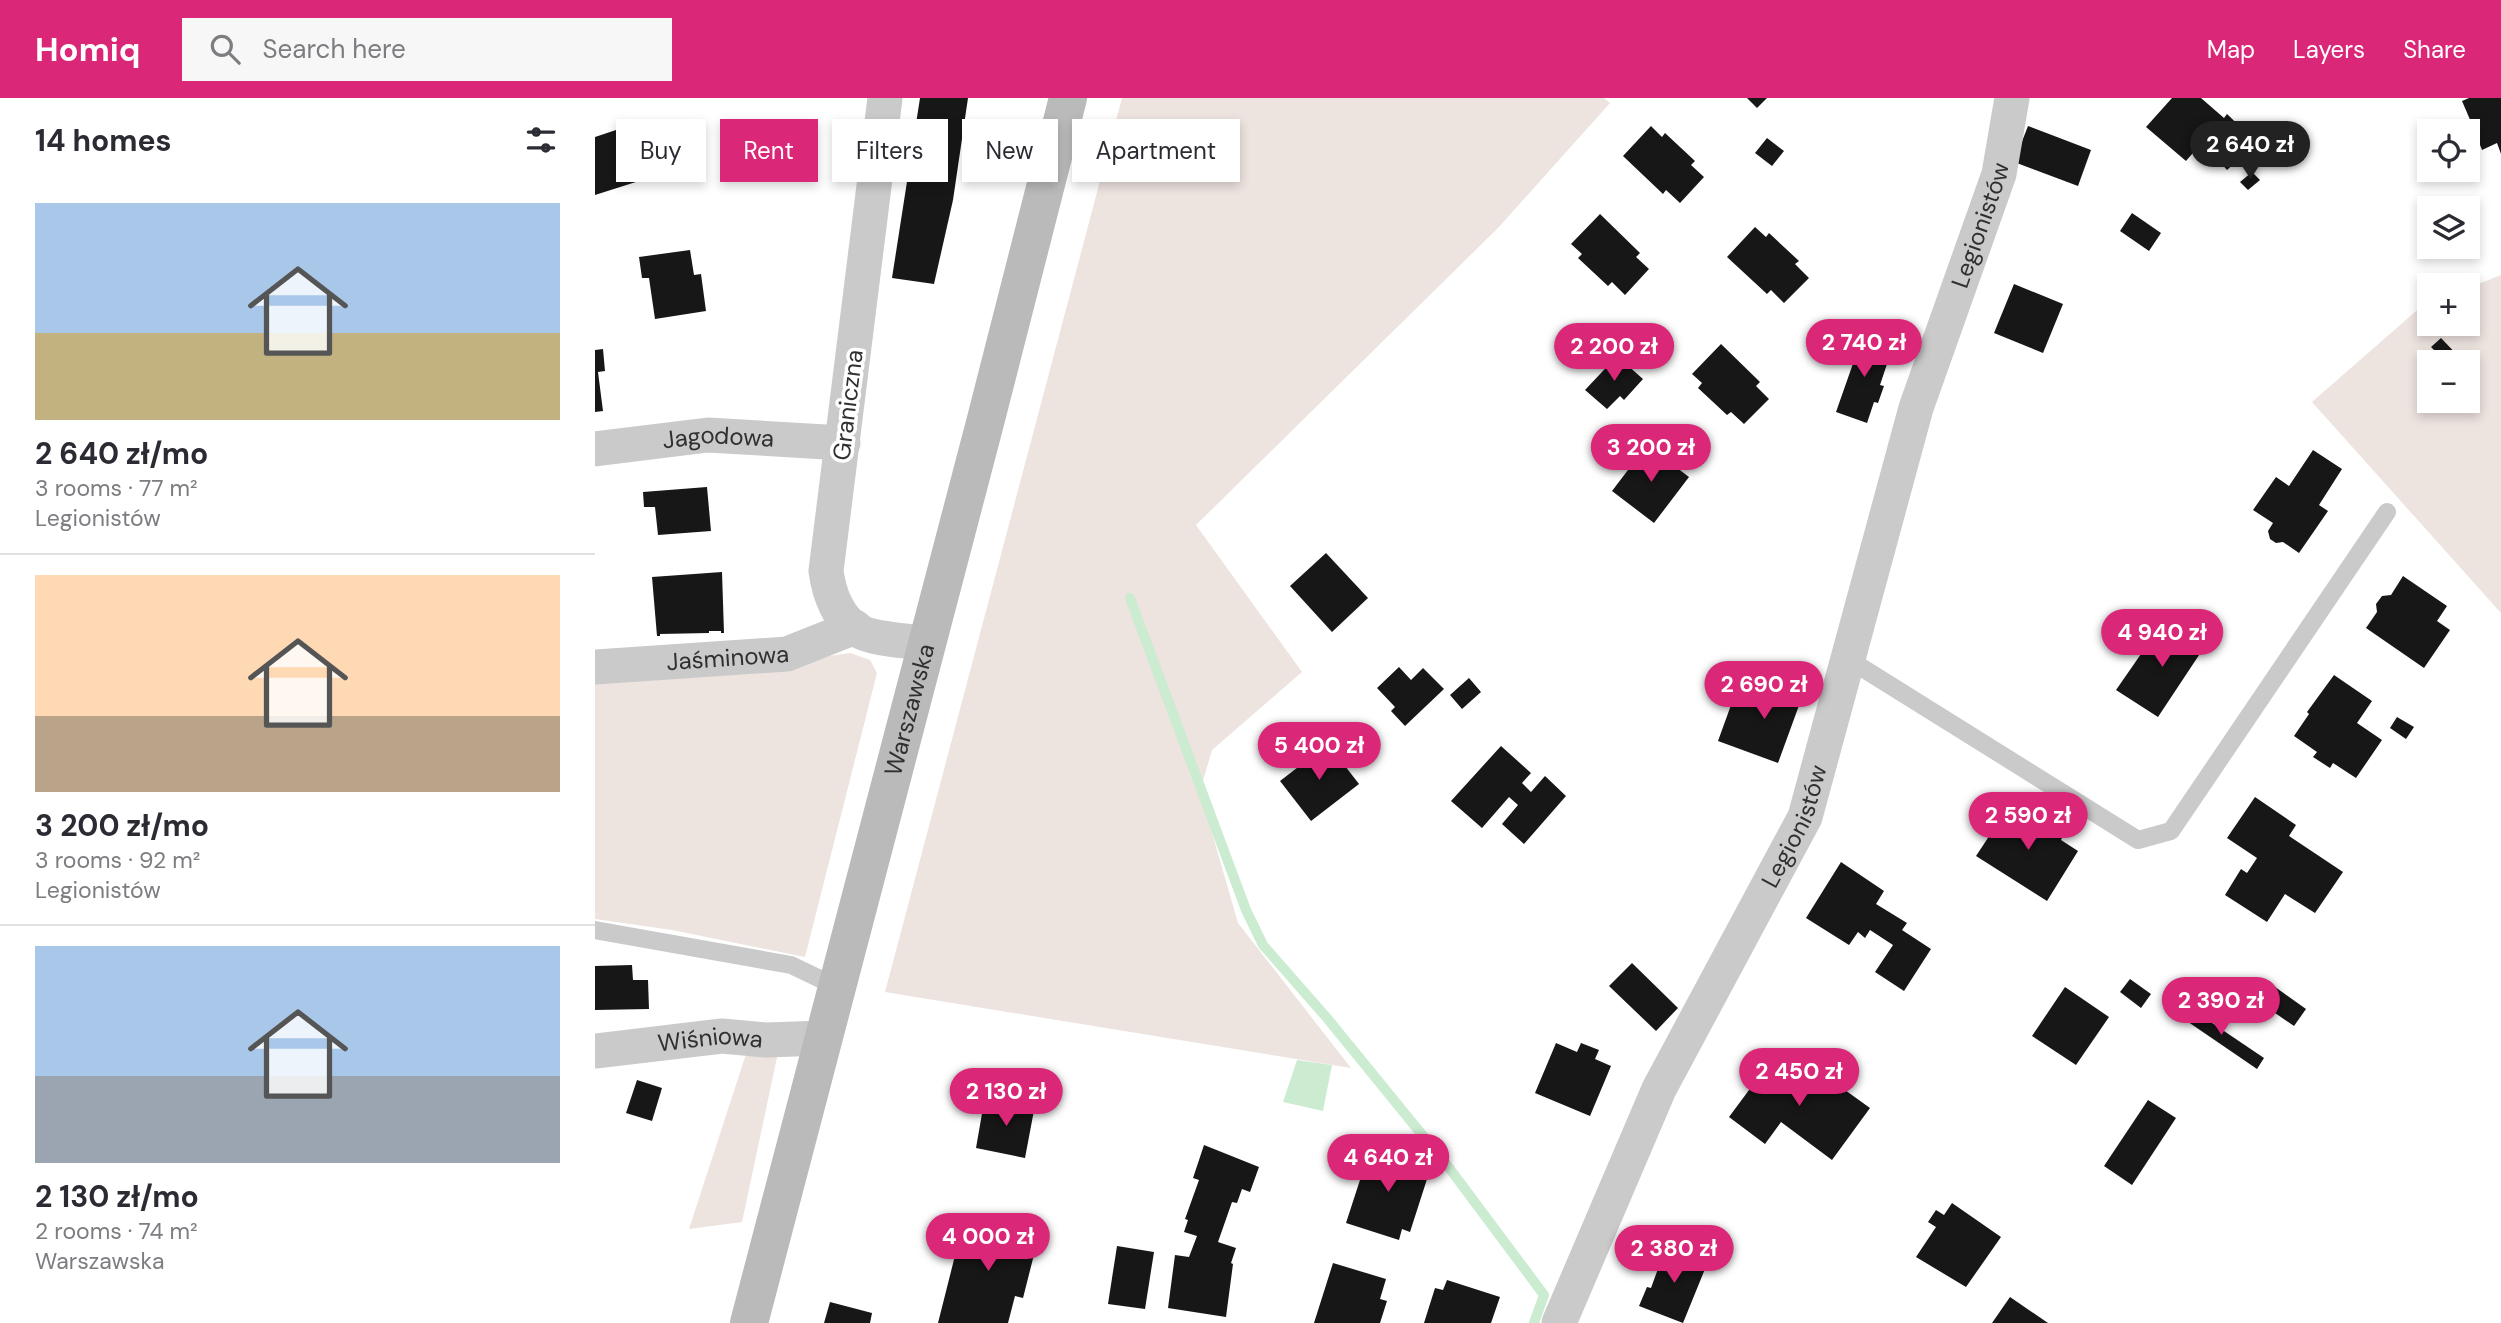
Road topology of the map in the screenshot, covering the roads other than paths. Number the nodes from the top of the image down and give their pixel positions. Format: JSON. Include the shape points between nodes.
{"nodes":[{"id":1,"x":885,"y":98,"type":"edge"},
{"id":2,"x":1068,"y":98,"type":"edge"},
{"id":3,"x":2012,"y":98,"type":"edge"},
{"id":4,"x":843,"y":443,"type":"junction"},
{"id":5,"x":595,"y":449,"type":"edge"},
{"id":6,"x":2387,"y":512,"type":"dead end"},
{"id":7,"x":855,"y":627,"type":"junction"},
{"id":8,"x":927,"y":644,"type":"junction"},
{"id":9,"x":1848,"y":659,"type":"junction"},
{"id":10,"x":595,"y":667,"type":"edge"},
{"id":11,"x":595,"y":930,"type":"edge"},
{"id":12,"x":837,"y":987,"type":"junction"},
{"id":13,"x":824,"y":1038,"type":"junction"},
{"id":14,"x":595,"y":1051,"type":"edge"},
{"id":15,"x":748,"y":1323,"type":"edge"},
{"id":16,"x":1559,"y":1323,"type":"edge"}],
"edges":[{"from":1,"to":4,"type":"street","name":"Graniczna"},
{"from":2,"to":8,"type":"main road","name":"Warszawska"},
{"from":3,"to":9,"type":"street","name":"Legionistów","via":[[1999,174],[1916,408]]},
{"from":4,"to":5,"type":"street","name":"Jagodowa","via":[[708,435]]},
{"from":4,"to":7,"type":"street","name":"Graniczna","via":[[826,571],[835,604]]},
{"from":6,"to":9,"type":"lane","via":[[2171,831],[2138,839]]},
{"from":7,"to":8,"type":"street","via":[[861,633]]},
{"from":7,"to":10,"type":"street","name":"Jaśminowa","via":[[787,654]]},
{"from":8,"to":12,"type":"main road","name":"Warszawska"},
{"from":9,"to":16,"type":"street","name":"Legionistów","via":[[1805,817],[1659,1089]]},
{"from":11,"to":12,"type":"lane","via":[[791,965]]},
{"from":12,"to":13,"type":"main road","name":"Warszawska"},
{"from":13,"to":14,"type":"street","name":"Wiśniowa","via":[[766,1040],[722,1035]]},
{"from":13,"to":15,"type":"main road","name":"Warszawska"}]}
